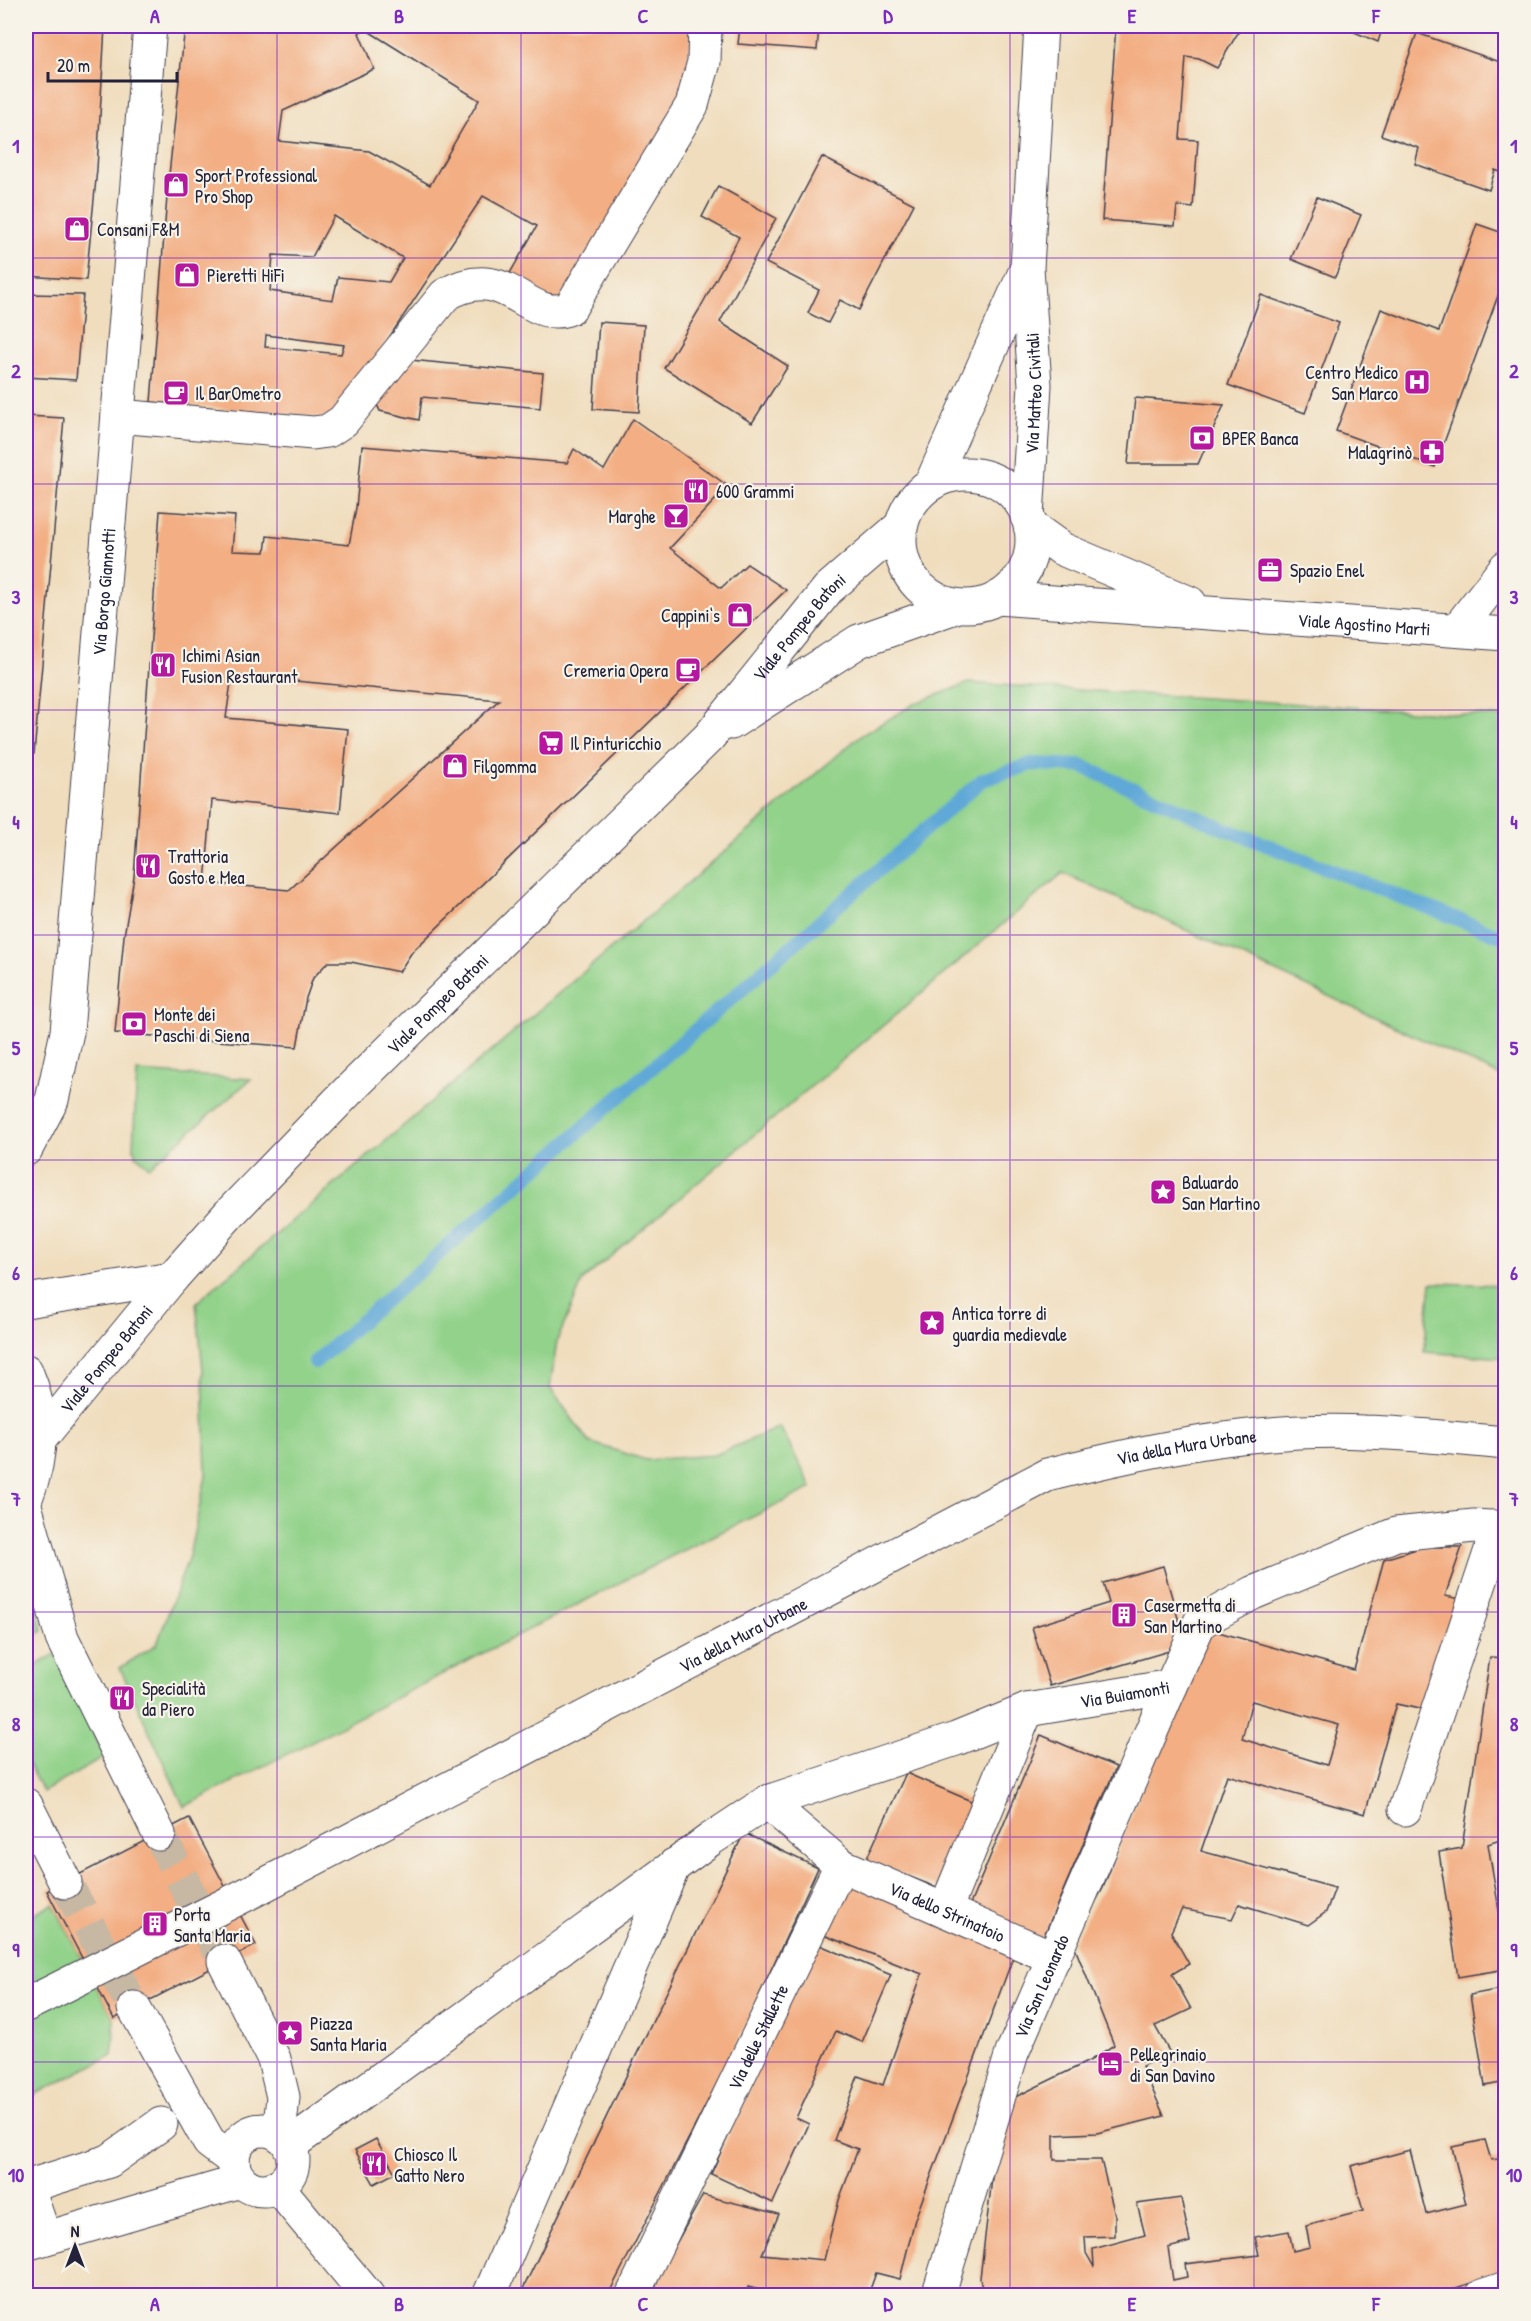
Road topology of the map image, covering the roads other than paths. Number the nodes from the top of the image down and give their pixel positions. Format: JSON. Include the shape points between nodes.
{"nodes":[{"id":1,"x":150,"y":26,"type":"edge"},
{"id":2,"x":705,"y":26,"type":"edge"},
{"id":3,"x":1041,"y":26,"type":"edge"},
{"id":4,"x":1027,"y":268,"type":"junction"},
{"id":5,"x":118,"y":416,"type":"junction"},
{"id":6,"x":931,"y":484,"type":"junction"},
{"id":7,"x":1028,"y":521,"type":"junction"},
{"id":8,"x":901,"y":526,"type":"junction"},
{"id":9,"x":1506,"y":567,"type":"edge"},
{"id":10,"x":998,"y":598,"type":"junction"},
{"id":11,"x":958,"y":606,"type":"junction"},
{"id":12,"x":1222,"y":616,"type":"junction"},
{"id":13,"x":1457,"y":630,"type":"junction"},
{"id":14,"x":1506,"y":634,"type":"edge"},
{"id":15,"x":709,"y":737,"type":"junction"},
{"id":16,"x":26,"y":1149,"type":"edge"},
{"id":17,"x":172,"y":1278,"type":"junction"},
{"id":18,"x":26,"y":1301,"type":"edge"},
{"id":19,"x":26,"y":1371,"type":"edge"},
{"id":20,"x":40,"y":1439,"type":"junction"},
{"id":21,"x":1506,"y":1443,"type":"edge"},
{"id":22,"x":26,"y":1498,"type":"edge"},
{"id":23,"x":26,"y":1509,"type":"edge"},
{"id":24,"x":1499,"y":1528,"type":"edge"},
{"id":25,"x":1171,"y":1686,"type":"junction"},
{"id":26,"x":1027,"y":1710,"type":"junction"},
{"id":27,"x":767,"y":1802,"type":"junction"},
{"id":28,"x":26,"y":1806,"type":"edge"},
{"id":29,"x":1405,"y":1809,"type":"dead end"},
{"id":30,"x":159,"y":1834,"type":"tunnel mouth"},
{"id":31,"x":674,"y":1865,"type":"junction"},
{"id":32,"x":841,"y":1865,"type":"junction"},
{"id":33,"x":65,"y":1882,"type":"tunnel mouth"},
{"id":34,"x":945,"y":1910,"type":"junction"},
{"id":35,"x":1054,"y":1958,"type":"junction"},
{"id":36,"x":224,"y":1961,"type":"tunnel mouth"},
{"id":37,"x":26,"y":2005,"type":"edge"},
{"id":38,"x":134,"y":2008,"type":"tunnel mouth"},
{"id":39,"x":161,"y":2124,"type":"dead end"},
{"id":40,"x":284,"y":2141,"type":"junction"},
{"id":41,"x":237,"y":2170,"type":"junction"},
{"id":42,"x":277,"y":2186,"type":"junction"},
{"id":43,"x":26,"y":2187,"type":"edge"},
{"id":44,"x":35,"y":2241,"type":"edge"},
{"id":45,"x":1506,"y":2288,"type":"edge"},
{"id":46,"x":368,"y":2295,"type":"edge"},
{"id":47,"x":489,"y":2295,"type":"edge"},
{"id":48,"x":632,"y":2295,"type":"edge"},
{"id":49,"x":938,"y":2295,"type":"edge"},
{"id":50,"x":1482,"y":2295,"type":"edge"}],
"edges":[{"from":1,"to":5,"type":"street","name":"Via Borgo Giannotti"},
{"from":2,"to":5,"type":"street","via":[[702,72],[692,105],[570,308],[552,311],[500,287],[481,282],[463,285],[445,295],[344,421],[328,431],[313,433]]},
{"from":3,"to":4,"type":"street","name":"Via Matteo Civitali"},
{"from":4,"to":6,"type":"street","name":"Via Matteo Civitali"},
{"from":4,"to":7,"type":"street","name":"Via Matteo Civitali","via":[[1035,385]]},
{"from":5,"to":16,"type":"street","name":"Via Borgo Giannotti","via":[[68,1032],[52,1100]]},
{"from":6,"to":7,"type":"street","via":[[960,475],[990,479],[1015,495]]},
{"from":6,"to":8,"type":"street","via":[[912,501]]},
{"from":7,"to":10,"type":"street","via":[[1031,547],[1026,567],[1014,585]]},
{"from":7,"to":12,"type":"street","name":"Viale Agostino Marti","via":[[1062,549]]},
{"from":8,"to":11,"type":"street","via":[[900,549],[913,580],[928,595]]},
{"from":8,"to":15,"type":"street","name":"Viale Pompeo Batoni","via":[[828,589]]},
{"from":9,"to":13,"type":"street"},
{"from":10,"to":11,"type":"street","via":[[979,605]]},
{"from":10,"to":12,"type":"street","name":"Viale Agostino Marti"},
{"from":11,"to":15,"type":"street","name":"Viale Pompeo Batoni","via":[[859,642]]},
{"from":12,"to":13,"type":"street","name":"Viale Agostino Marti"},
{"from":13,"to":14,"type":"street","name":"Viale Agostino Marti"},
{"from":15,"to":17,"type":"street","name":"Viale Pompeo Batoni","via":[[346,1092]]},
{"from":17,"to":18,"type":"street","name":"Viale Pompeo Batoni"},
{"from":17,"to":20,"type":"street","name":"Viale Pompeo Batoni"},
{"from":19,"to":20,"type":"street","via":[[35,1396]]},
{"from":20,"to":22,"type":"street","via":[[35,1474]]},
{"from":21,"to":37,"type":"street","name":"Via della Mura Urbane","via":[[1362,1432],[1248,1436],[1171,1447],[1047,1475],[240,1898]]},
{"from":23,"to":30,"type":"street","via":[[62,1638]]},
{"from":24,"to":25,"type":"street","name":"Via Buiamonti","via":[[1474,1526],[1396,1534],[1253,1593],[1200,1622]]},
{"from":24,"to":29,"type":"street"},
{"from":25,"to":26,"type":"street","name":"Via Buiamonti"},
{"from":25,"to":35,"type":"street","name":"Via San Leonardo"},
{"from":26,"to":27,"type":"street","name":"Via Buiamonti","via":[[956,1739]]},
{"from":26,"to":34,"type":"street"},
{"from":27,"to":31,"type":"street","name":"Via Buiamonti"},
{"from":27,"to":32,"type":"street"},
{"from":28,"to":33,"type":"street"},
{"from":31,"to":40,"type":"street"},
{"from":31,"to":47,"type":"street"},
{"from":32,"to":34,"type":"street","name":"Via dello Strinatoio"},
{"from":32,"to":48,"type":"street","name":"Via delle Stallette"},
{"from":34,"to":35,"type":"street","name":"Via dello Strinatoio"},
{"from":35,"to":49,"type":"street","name":"Via San Leonardo","via":[[1012,2053]]},
{"from":36,"to":40,"type":"street","via":[[274,2059],[282,2097]]},
{"from":38,"to":41,"type":"street","via":[[209,2142]]},
{"from":39,"to":43,"type":"street","via":[[109,2161]]},
{"from":40,"to":41,"type":"street","via":[[264,2131],[249,2134],[238,2145]]},
{"from":40,"to":42,"type":"street","via":[[292,2169]]},
{"from":41,"to":42,"type":"street","via":[[262,2190]]},
{"from":41,"to":44,"type":"street"},
{"from":42,"to":46,"type":"street"},
{"from":43,"to":44,"type":"street"},
{"from":45,"to":50,"type":"street"}]}
